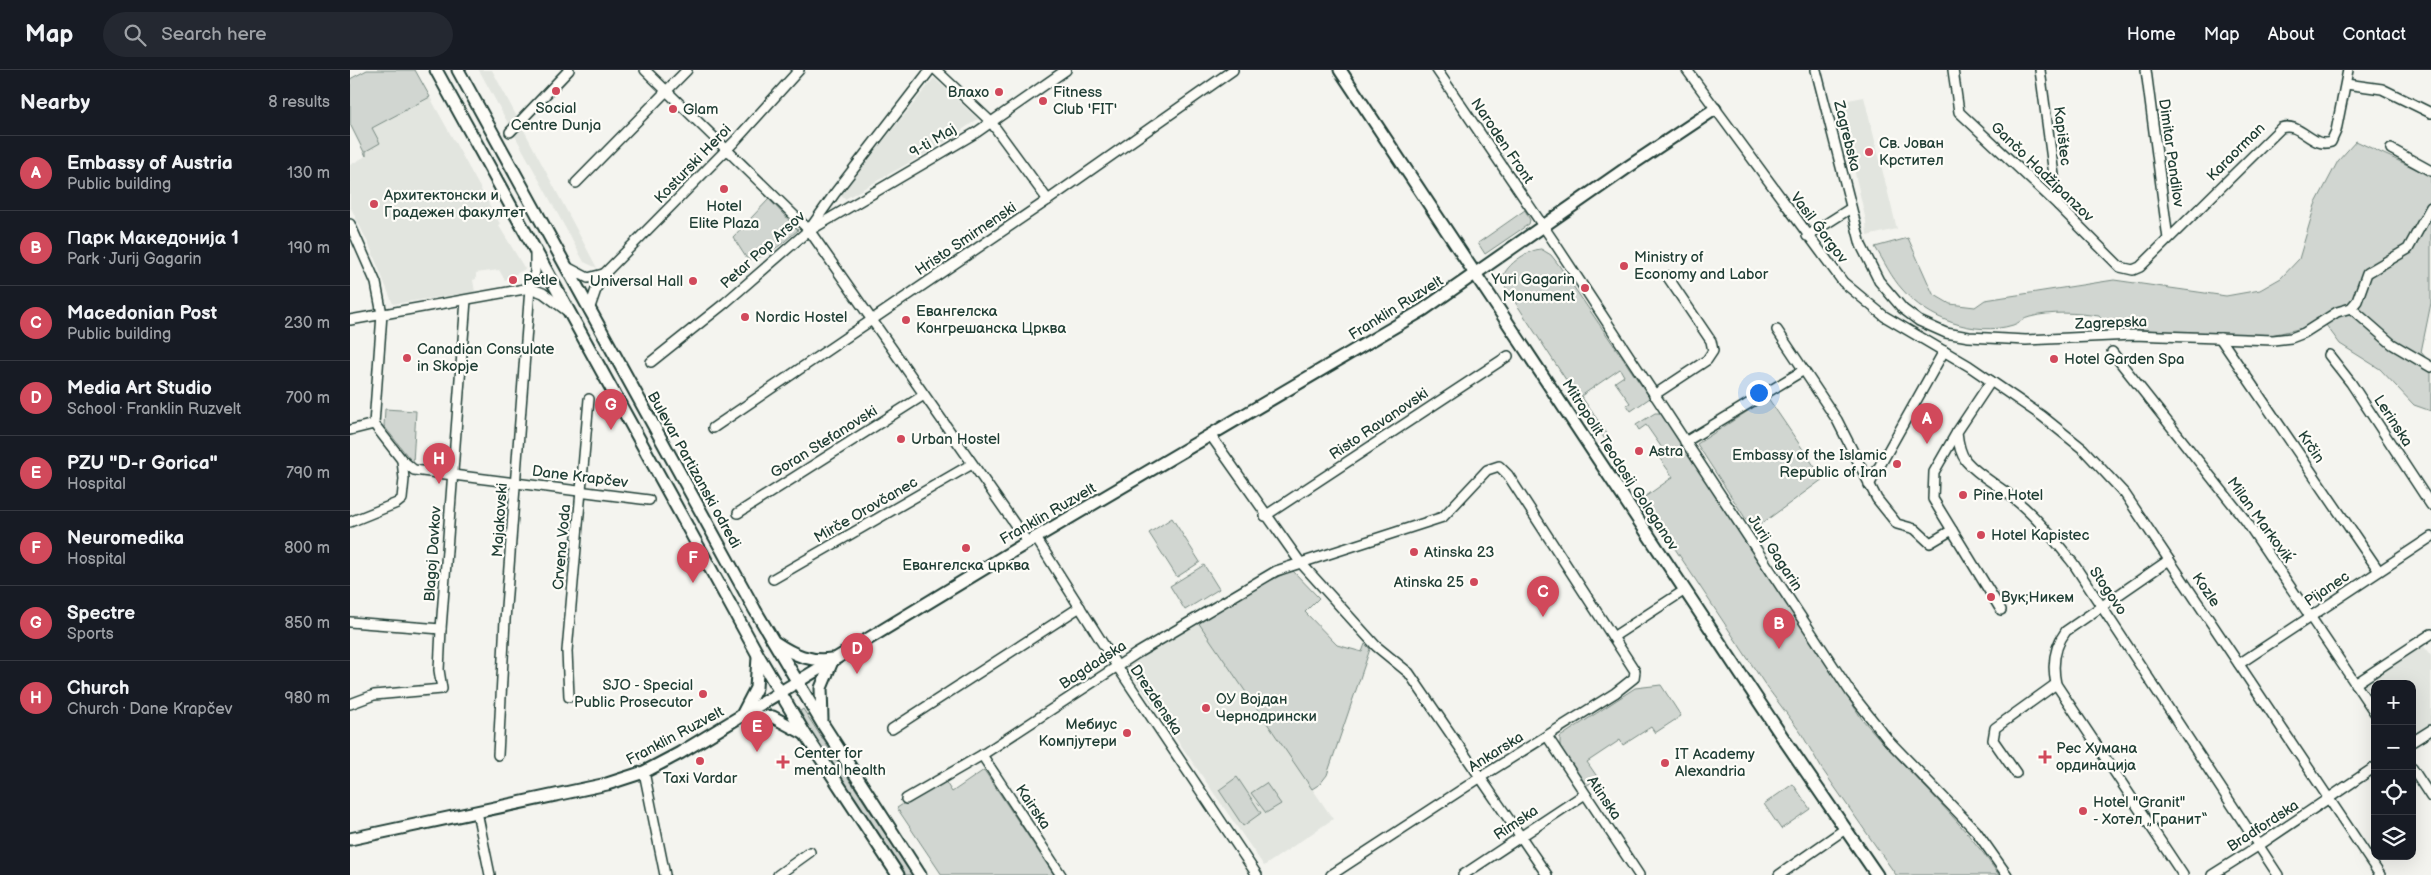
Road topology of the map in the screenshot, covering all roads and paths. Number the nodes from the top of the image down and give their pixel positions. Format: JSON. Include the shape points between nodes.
{"nodes":[{"id":1,"x":436,"y":70,"type":"edge"},
{"id":2,"x":458,"y":70,"type":"edge"},
{"id":3,"x":570,"y":70,"type":"edge"},
{"id":4,"x":645,"y":70,"type":"edge"},
{"id":5,"x":688,"y":70,"type":"edge"},
{"id":6,"x":799,"y":70,"type":"edge"},
{"id":7,"x":930,"y":70,"type":"edge"},
{"id":8,"x":936,"y":70,"type":"edge"},
{"id":9,"x":1066,"y":70,"type":"edge"},
{"id":10,"x":1233,"y":70,"type":"edge"},
{"id":11,"x":1340,"y":70,"type":"edge"},
{"id":12,"x":1437,"y":70,"type":"edge"},
{"id":13,"x":1687,"y":70,"type":"edge"},
{"id":14,"x":1816,"y":70,"type":"edge"},
{"id":15,"x":1953,"y":70,"type":"edge"},
{"id":16,"x":2040,"y":70,"type":"edge"},
{"id":17,"x":2146,"y":70,"type":"edge"},
{"id":18,"x":2348,"y":70,"type":"edge"},
{"id":19,"x":1052,"y":74,"type":"edge"},
{"id":20,"x":2346,"y":84,"type":"junction"},
{"id":21,"x":667,"y":90,"type":"junction"},
{"id":22,"x":1716,"y":110,"type":"junction"},
{"id":23,"x":2431,"y":113,"type":"edge"},
{"id":24,"x":991,"y":122,"type":"junction"},
{"id":25,"x":510,"y":132,"type":"dead end"},
{"id":26,"x":727,"y":149,"type":"junction"},
{"id":27,"x":2391,"y":149,"type":"dead end"},
{"id":28,"x":2431,"y":171,"type":"edge"},
{"id":29,"x":576,"y":183,"type":"dead end"},
{"id":30,"x":1048,"y":200,"type":"junction"},
{"id":31,"x":2058,"y":205,"type":"junction"},
{"id":32,"x":2431,"y":207,"type":"edge"},
{"id":33,"x":1851,"y":208,"type":"junction"},
{"id":34,"x":350,"y":224,"type":"edge"},
{"id":35,"x":1544,"y":227,"type":"junction"},
{"id":36,"x":810,"y":230,"type":"junction"},
{"id":37,"x":1807,"y":236,"type":"junction"},
{"id":38,"x":2168,"y":239,"type":"junction"},
{"id":39,"x":535,"y":252,"type":"junction"},
{"id":40,"x":565,"y":267,"type":"junction"},
{"id":41,"x":2140,"y":267,"type":"joint"},
{"id":42,"x":603,"y":274,"type":"junction"},
{"id":43,"x":1477,"y":274,"type":"junction"},
{"id":44,"x":1667,"y":276,"type":"dead end"},
{"id":45,"x":530,"y":288,"type":"junction"},
{"id":46,"x":466,"y":300,"type":"junction"},
{"id":47,"x":2351,"y":308,"type":"junction"},
{"id":48,"x":589,"y":310,"type":"junction"},
{"id":49,"x":568,"y":313,"type":"junction"},
{"id":50,"x":382,"y":314,"type":"junction"},
{"id":51,"x":872,"y":319,"type":"junction"},
{"id":52,"x":350,"y":320,"type":"edge"},
{"id":53,"x":1777,"y":330,"type":"dead end"},
{"id":54,"x":2220,"y":338,"type":"junction"},
{"id":55,"x":1944,"y":351,"type":"junction"},
{"id":56,"x":2112,"y":352,"type":"dead end"},
{"id":57,"x":2328,"y":355,"type":"dead end"},
{"id":58,"x":1508,"y":356,"type":"dead end"},
{"id":59,"x":651,"y":362,"type":"dead end"},
{"id":60,"x":1965,"y":363,"type":"joint"},
{"id":61,"x":2431,"y":367,"type":"edge"},
{"id":62,"x":1804,"y":370,"type":"junction"},
{"id":63,"x":1991,"y":381,"type":"junction"},
{"id":64,"x":1654,"y":394,"type":"junction"},
{"id":65,"x":924,"y":395,"type":"junction"},
{"id":66,"x":589,"y":399,"type":"dead end"},
{"id":67,"x":374,"y":424,"type":"junction"},
{"id":68,"x":713,"y":428,"type":"dead end"},
{"id":69,"x":350,"y":430,"type":"edge"},
{"id":70,"x":1957,"y":432,"type":"junction"},
{"id":71,"x":1211,"y":436,"type":"junction"},
{"id":72,"x":1685,"y":442,"type":"junction"},
{"id":73,"x":402,"y":460,"type":"junction"},
{"id":74,"x":972,"y":464,"type":"junction"},
{"id":75,"x":453,"y":475,"type":"junction"},
{"id":76,"x":516,"y":483,"type":"junction"},
{"id":77,"x":1869,"y":485,"type":"junction"},
{"id":78,"x":580,"y":492,"type":"junction"},
{"id":79,"x":649,"y":500,"type":"dead end"},
{"id":80,"x":2431,"y":505,"type":"edge"},
{"id":81,"x":738,"y":513,"type":"dead end"},
{"id":82,"x":1265,"y":516,"type":"junction"},
{"id":83,"x":350,"y":522,"type":"edge"},
{"id":84,"x":1952,"y":530,"type":"junction"},
{"id":85,"x":2431,"y":537,"type":"edge"},
{"id":86,"x":1032,"y":541,"type":"junction"},
{"id":87,"x":2169,"y":560,"type":"junction"},
{"id":88,"x":1300,"y":562,"type":"junction"},
{"id":89,"x":2379,"y":571,"type":"junction"},
{"id":90,"x":773,"y":579,"type":"dead end"},
{"id":91,"x":1685,"y":590,"type":"junction"},
{"id":92,"x":2101,"y":605,"type":"junction"},
{"id":93,"x":1080,"y":608,"type":"junction"},
{"id":94,"x":2001,"y":610,"type":"dead end"},
{"id":95,"x":2311,"y":617,"type":"junction"},
{"id":96,"x":350,"y":622,"type":"edge"},
{"id":97,"x":441,"y":629,"type":"junction"},
{"id":98,"x":2431,"y":634,"type":"edge"},
{"id":99,"x":1613,"y":637,"type":"junction"},
{"id":100,"x":773,"y":641,"type":"junction"},
{"id":101,"x":758,"y":655,"type":"junction"},
{"id":102,"x":833,"y":659,"type":"junction"},
{"id":103,"x":2239,"y":664,"type":"junction"},
{"id":104,"x":1117,"y":666,"type":"junction"},
{"id":105,"x":797,"y":682,"type":"junction"},
{"id":106,"x":2056,"y":684,"type":"junction"},
{"id":107,"x":2355,"y":684,"type":"junction"},
{"id":108,"x":780,"y":692,"type":"junction"},
{"id":109,"x":569,"y":697,"type":"dead end"},
{"id":110,"x":350,"y":704,"type":"edge"},
{"id":111,"x":2371,"y":707,"type":"edge"},
{"id":112,"x":741,"y":716,"type":"junction"},
{"id":113,"x":822,"y":723,"type":"junction"},
{"id":114,"x":892,"y":729,"type":"dead end"},
{"id":115,"x":2431,"y":730,"type":"edge"},
{"id":116,"x":805,"y":734,"type":"junction"},
{"id":117,"x":1547,"y":736,"type":"junction"},
{"id":118,"x":2416,"y":739,"type":"edge"},
{"id":119,"x":498,"y":755,"type":"dead end"},
{"id":120,"x":982,"y":755,"type":"junction"},
{"id":121,"x":2371,"y":770,"type":"edge"},
{"id":122,"x":2413,"y":770,"type":"edge"},
{"id":123,"x":644,"y":772,"type":"junction"},
{"id":124,"x":2016,"y":773,"type":"dead end"},
{"id":125,"x":1481,"y":777,"type":"junction"},
{"id":126,"x":1585,"y":794,"type":"junction"},
{"id":127,"x":2431,"y":797,"type":"edge"},
{"id":128,"x":2329,"y":798,"type":"junction"},
{"id":129,"x":906,"y":799,"type":"dead end"},
{"id":130,"x":477,"y":812,"type":"junction"},
{"id":131,"x":1845,"y":829,"type":"junction"},
{"id":132,"x":1521,"y":836,"type":"junction"},
{"id":133,"x":350,"y":839,"type":"edge"},
{"id":134,"x":2258,"y":846,"type":"junction"},
{"id":135,"x":810,"y":852,"type":"dead end"},
{"id":136,"x":490,"y":875,"type":"edge"},
{"id":137,"x":665,"y":875,"type":"edge"},
{"id":138,"x":778,"y":875,"type":"edge"},
{"id":139,"x":898,"y":875,"type":"edge"},
{"id":140,"x":920,"y":875,"type":"edge"},
{"id":141,"x":1062,"y":875,"type":"edge"},
{"id":142,"x":1257,"y":875,"type":"edge"},
{"id":143,"x":1331,"y":875,"type":"edge"},
{"id":144,"x":1463,"y":875,"type":"edge"},
{"id":145,"x":1547,"y":875,"type":"edge"},
{"id":146,"x":1639,"y":875,"type":"edge"},
{"id":147,"x":1779,"y":875,"type":"edge"},
{"id":148,"x":1877,"y":875,"type":"edge"},
{"id":149,"x":2007,"y":875,"type":"edge"},
{"id":150,"x":2183,"y":875,"type":"edge"},
{"id":151,"x":2212,"y":875,"type":"edge"},
{"id":152,"x":2278,"y":875,"type":"edge"},
{"id":153,"x":2380,"y":875,"type":"edge"}],
"edges":[{"from":1,"to":39,"type":"street"},
{"from":2,"to":40,"type":"street","name":"Bulevar Partizanski odredi"},
{"from":3,"to":25,"type":"street"},
{"from":4,"to":21,"type":"street","name":"Drezdenska"},
{"from":5,"to":21,"type":"street"},
{"from":6,"to":26,"type":"street","name":"Kosturski Heroi"},
{"from":7,"to":36,"type":"street","name":"Petar Pop Arsov"},
{"from":8,"to":24,"type":"street"},
{"from":9,"to":19,"type":"street","name":"9-ti Maj"},
{"from":10,"to":30,"type":"street","name":"Hristo Smirnenski"},
{"from":11,"to":43,"type":"street","name":"Mitropolit Teodosij Gologanov"},
{"from":12,"to":35,"type":"street","name":"Naroden Front"},
{"from":13,"to":22,"type":"street","name":"Vasil Ǵorgov"},
{"from":14,"to":33,"type":"street","name":"Zagrebska"},
{"from":15,"to":31,"type":"street","name":"Gančo Hadžipanzov","via":[[1959,112]]},
{"from":16,"to":31,"type":"street","name":"Kapištec"},
{"from":17,"to":38,"type":"street","name":"Dimitar Pandilov"},
{"from":18,"to":20,"type":"street","name":"Karaorman"},
{"from":19,"to":24,"type":"street","name":"9-ti Maj"},
{"from":20,"to":23,"type":"street","via":[[2382,89]]},
{"from":20,"to":38,"type":"street","name":"Karaorman","via":[[2331,142],[2317,141],[2292,126],[2281,128]]},
{"from":21,"to":26,"type":"street","name":"Drezdenska"},
{"from":21,"to":29,"type":"street"},
{"from":22,"to":35,"type":"street","name":"Franklin Ruzvelt"},
{"from":22,"to":37,"type":"street","name":"Vasil Ǵorgov"},
{"from":24,"to":30,"type":"street"},
{"from":24,"to":36,"type":"street","name":"9-ti Maj"},
{"from":26,"to":36,"type":"street","name":"Drezdenska"},
{"from":26,"to":42,"type":"street","name":"Kosturski Heroi"},
{"from":27,"to":28,"type":"street"},
{"from":30,"to":51,"type":"street","name":"Hristo Smirnenski"},
{"from":31,"to":41,"type":"street","name":"Gančo Hadžipanzov","via":[[2120,267],[2133,270]]},
{"from":32,"to":47,"type":"street","via":[[2408,249],[2371,270],[2364,278],[2360,294]]},
{"from":33,"to":37,"type":"street"},
{"from":33,"to":54,"type":"street","name":"Zagrepska","via":[[1867,260],[1890,295],[1902,309],[1946,333],[2026,340],[2133,335]]},
{"from":34,"to":50,"type":"street","via":[[376,283]]},
{"from":35,"to":43,"type":"street","name":"Franklin Ruzvelt"},
{"from":35,"to":64,"type":"street","name":"Jurij Gagarin"},
{"from":36,"to":51,"type":"street","name":"Drezdenska"},
{"from":36,"to":59,"type":"street","name":"Petar Pop Arsov"},
{"from":37,"to":55,"type":"street","name":"Vasil Ǵorgov","via":[[1843,282],[1864,301],[1902,328]]},
{"from":38,"to":41,"type":"street","name":"Karaorman"},
{"from":39,"to":45,"type":"street","via":[[535,272]]},
{"from":39,"to":49,"type":"street"},
{"from":40,"to":42,"type":"street","via":[[588,278]]},
{"from":40,"to":48,"type":"street","name":"Bulevar Partizanski odredi"},
{"from":42,"to":48,"type":"street","name":"Kosturski Heroi","via":[[595,287]]},
{"from":43,"to":71,"type":"street","name":"Franklin Ruzvelt","via":[[1424,310]]},
{"from":43,"to":91,"type":"street","name":"Mitropolit Teodosij Gologanov"},
{"from":44,"to":64,"type":"street","via":[[1712,341],[1713,351],[1707,360]]},
{"from":45,"to":46,"type":"street"},
{"from":45,"to":49,"type":"street","via":[[542,292]]},
{"from":45,"to":76,"type":"street","name":"Majakovski"},
{"from":46,"to":50,"type":"street"},
{"from":46,"to":75,"type":"street","name":"Blagoj Davkov"},
{"from":47,"to":54,"type":"street","name":"Zagrepska","via":[[2337,312],[2291,338]]},
{"from":47,"to":61,"type":"street","via":[[2392,344]]},
{"from":48,"to":100,"type":"street","name":"Bulevar Partizanski odredi"},
{"from":49,"to":101,"type":"street"},
{"from":50,"to":52,"type":"street"},
{"from":50,"to":67,"type":"street"},
{"from":51,"to":65,"type":"street","name":"Drezdenska"},
{"from":51,"to":68,"type":"street","name":"Hristo Smirnenski"},
{"from":53,"to":62,"type":"street"},
{"from":54,"to":89,"type":"street","name":"Krčin"},
{"from":55,"to":60,"type":"street","name":"Vasil Ǵorgov"},
{"from":55,"to":77,"type":"street"},
{"from":56,"to":95,"type":"street","name":"Milan Markoviḱ","via":[[2246,522]]},
{"from":57,"to":80,"type":"street","name":"Lerinska","via":[[2351,383]]},
{"from":58,"to":82,"type":"street","name":"Risto Ravanovski"},
{"from":60,"to":63,"type":"street","name":"Kozle"},
{"from":62,"to":72,"type":"street"},
{"from":62,"to":77,"type":"street","via":[[1837,420]]},
{"from":63,"to":70,"type":"street"},
{"from":63,"to":87,"type":"street","name":"Kozle","via":[[2062,432],[2102,467],[2125,494]]},
{"from":64,"to":72,"type":"street","name":"Jurij Gagarin"},
{"from":65,"to":74,"type":"street","name":"Drezdenska"},
{"from":65,"to":81,"type":"street","name":"Goran Stefanovski"},
{"from":66,"to":78,"type":"street","name":"Crvena Voda"},
{"from":67,"to":69,"type":"street"},
{"from":67,"to":73,"type":"street","name":"Dane Krapčev"},
{"from":70,"to":84,"type":"street","via":[[1938,464],[1932,483],[1933,499]]},
{"from":70,"to":92,"type":"street","name":"Stogovo","via":[[1965,459],[2044,526]]},
{"from":71,"to":82,"type":"street"},
{"from":71,"to":86,"type":"street","name":"Franklin Ruzvelt"},
{"from":72,"to":149,"type":"street","name":"Jurij Gagarin","via":[[1851,693],[1889,741],[1976,831]]},
{"from":73,"to":75,"type":"street","name":"Dane Krapčev","via":[[414,470]]},
{"from":73,"to":83,"type":"street","via":[[402,498]]},
{"from":74,"to":86,"type":"street","name":"Drezdenska"},
{"from":74,"to":90,"type":"street","name":"Mirče Orovčanec"},
{"from":75,"to":76,"type":"street","name":"Dane Krapčev"},
{"from":75,"to":97,"type":"street","name":"Blagoj Davkov"},
{"from":76,"to":78,"type":"street","name":"Dane Krapčev"},
{"from":76,"to":119,"type":"street","name":"Majakovski"},
{"from":77,"to":84,"type":"street","via":[[1897,524],[1915,529],[1930,543]]},
{"from":78,"to":79,"type":"street","name":"Dane Krapčev"},
{"from":78,"to":109,"type":"street","name":"Crvena Voda","via":[[567,651]]},
{"from":82,"to":88,"type":"street"},
{"from":84,"to":94,"type":"street"},
{"from":85,"to":89,"type":"street","name":"Pijanec"},
{"from":86,"to":93,"type":"street","name":"Drezdenska"},
{"from":86,"to":102,"type":"street","name":"Franklin Ruzvelt"},
{"from":87,"to":92,"type":"street"},
{"from":87,"to":103,"type":"street","name":"Kozle"},
{"from":88,"to":99,"type":"street","name":"Ankarska","via":[[1444,516],[1489,468],[1501,467]]},
{"from":88,"to":104,"type":"street","name":"Bagdadska","via":[[1276,571]]},
{"from":88,"to":125,"type":"street","via":[[1376,646],[1409,673]]},
{"from":89,"to":95,"type":"street","name":"Pijanec"},
{"from":91,"to":99,"type":"street"},
{"from":91,"to":131,"type":"street","name":"Mitropolit Teodosij Gologanov"},
{"from":92,"to":106,"type":"street","via":[[2061,638],[2053,670]]},
{"from":92,"to":134,"type":"street","name":"Stogovo"},
{"from":93,"to":104,"type":"street","name":"Drezdenska"},
{"from":93,"to":114,"type":"street"},
{"from":95,"to":103,"type":"street","name":"Pijanec"},
{"from":95,"to":107,"type":"street","name":"Milan Markoviḱ"},
{"from":96,"to":97,"type":"street"},
{"from":97,"to":110,"type":"street","name":"Blagoj Davkov","via":[[439,670],[442,689],[374,695]]},
{"from":98,"to":107,"type":"street"},
{"from":99,"to":117,"type":"street","name":"Ankarska","via":[[1635,671],[1634,678]]},
{"from":100,"to":102,"type":"street","via":[[800,657],[820,661]]},
{"from":100,"to":105,"type":"street","name":"Bulevar Partizanski odredi"},
{"from":101,"to":108,"type":"street"},
{"from":101,"to":112,"type":"street","via":[[756,688]]},
{"from":102,"to":105,"type":"street","name":"Franklin Ruzvelt"},
{"from":102,"to":113,"type":"street","via":[[821,688]]},
{"from":103,"to":128,"type":"street","name":"Kozle"},
{"from":104,"to":120,"type":"street","name":"Bagdadska"},
{"from":104,"to":142,"type":"street","name":"Drezdenska"},
{"from":105,"to":108,"type":"street","name":"Franklin Ruzvelt"},
{"from":105,"to":113,"type":"street","name":"Bulevar Partizanski odredi"},
{"from":106,"to":124,"type":"street","via":[[1995,728],[1993,740]]},
{"from":106,"to":150,"type":"street"},
{"from":107,"to":111,"type":"street","name":"Milan Markoviḱ"},
{"from":108,"to":112,"type":"street","name":"Franklin Ruzvelt"},
{"from":108,"to":116,"type":"street"},
{"from":112,"to":116,"type":"street","via":[[773,717]]},
{"from":112,"to":123,"type":"street","name":"Franklin Ruzvelt"},
{"from":113,"to":140,"type":"street","name":"Bulevar Partizanski odredi"},
{"from":115,"to":118,"type":"street"},
{"from":116,"to":139,"type":"street"},
{"from":117,"to":125,"type":"street","name":"Ankarska"},
{"from":117,"to":126,"type":"street","name":"Atinska"},
{"from":120,"to":129,"type":"street","name":"Bagdadska"},
{"from":120,"to":141,"type":"street","name":"Kairska"},
{"from":121,"to":128,"type":"street","name":"Bradfordska"},
{"from":122,"to":127,"type":"street"},
{"from":123,"to":130,"type":"street","name":"Franklin Ruzvelt","via":[[606,784]]},
{"from":123,"to":137,"type":"street"},
{"from":125,"to":132,"type":"street"},
{"from":125,"to":143,"type":"street","name":"Ankarska"},
{"from":126,"to":132,"type":"street","name":"Rimska"},
{"from":126,"to":146,"type":"street","name":"Atinska"},
{"from":128,"to":134,"type":"street","name":"Bradfordska"},
{"from":128,"to":153,"type":"street","name":"Kozle"},
{"from":130,"to":133,"type":"street","name":"Franklin Ruzvelt"},
{"from":130,"to":136,"type":"street"},
{"from":131,"to":147,"type":"street"},
{"from":131,"to":148,"type":"street","name":"Mitropolit Teodosij Gologanov"},
{"from":132,"to":144,"type":"street","name":"Rimska"},
{"from":132,"to":145,"type":"street"},
{"from":134,"to":151,"type":"street","name":"Bradfordska"},
{"from":134,"to":152,"type":"street","name":"Stogovo"},
{"from":135,"to":138,"type":"street"}]}
